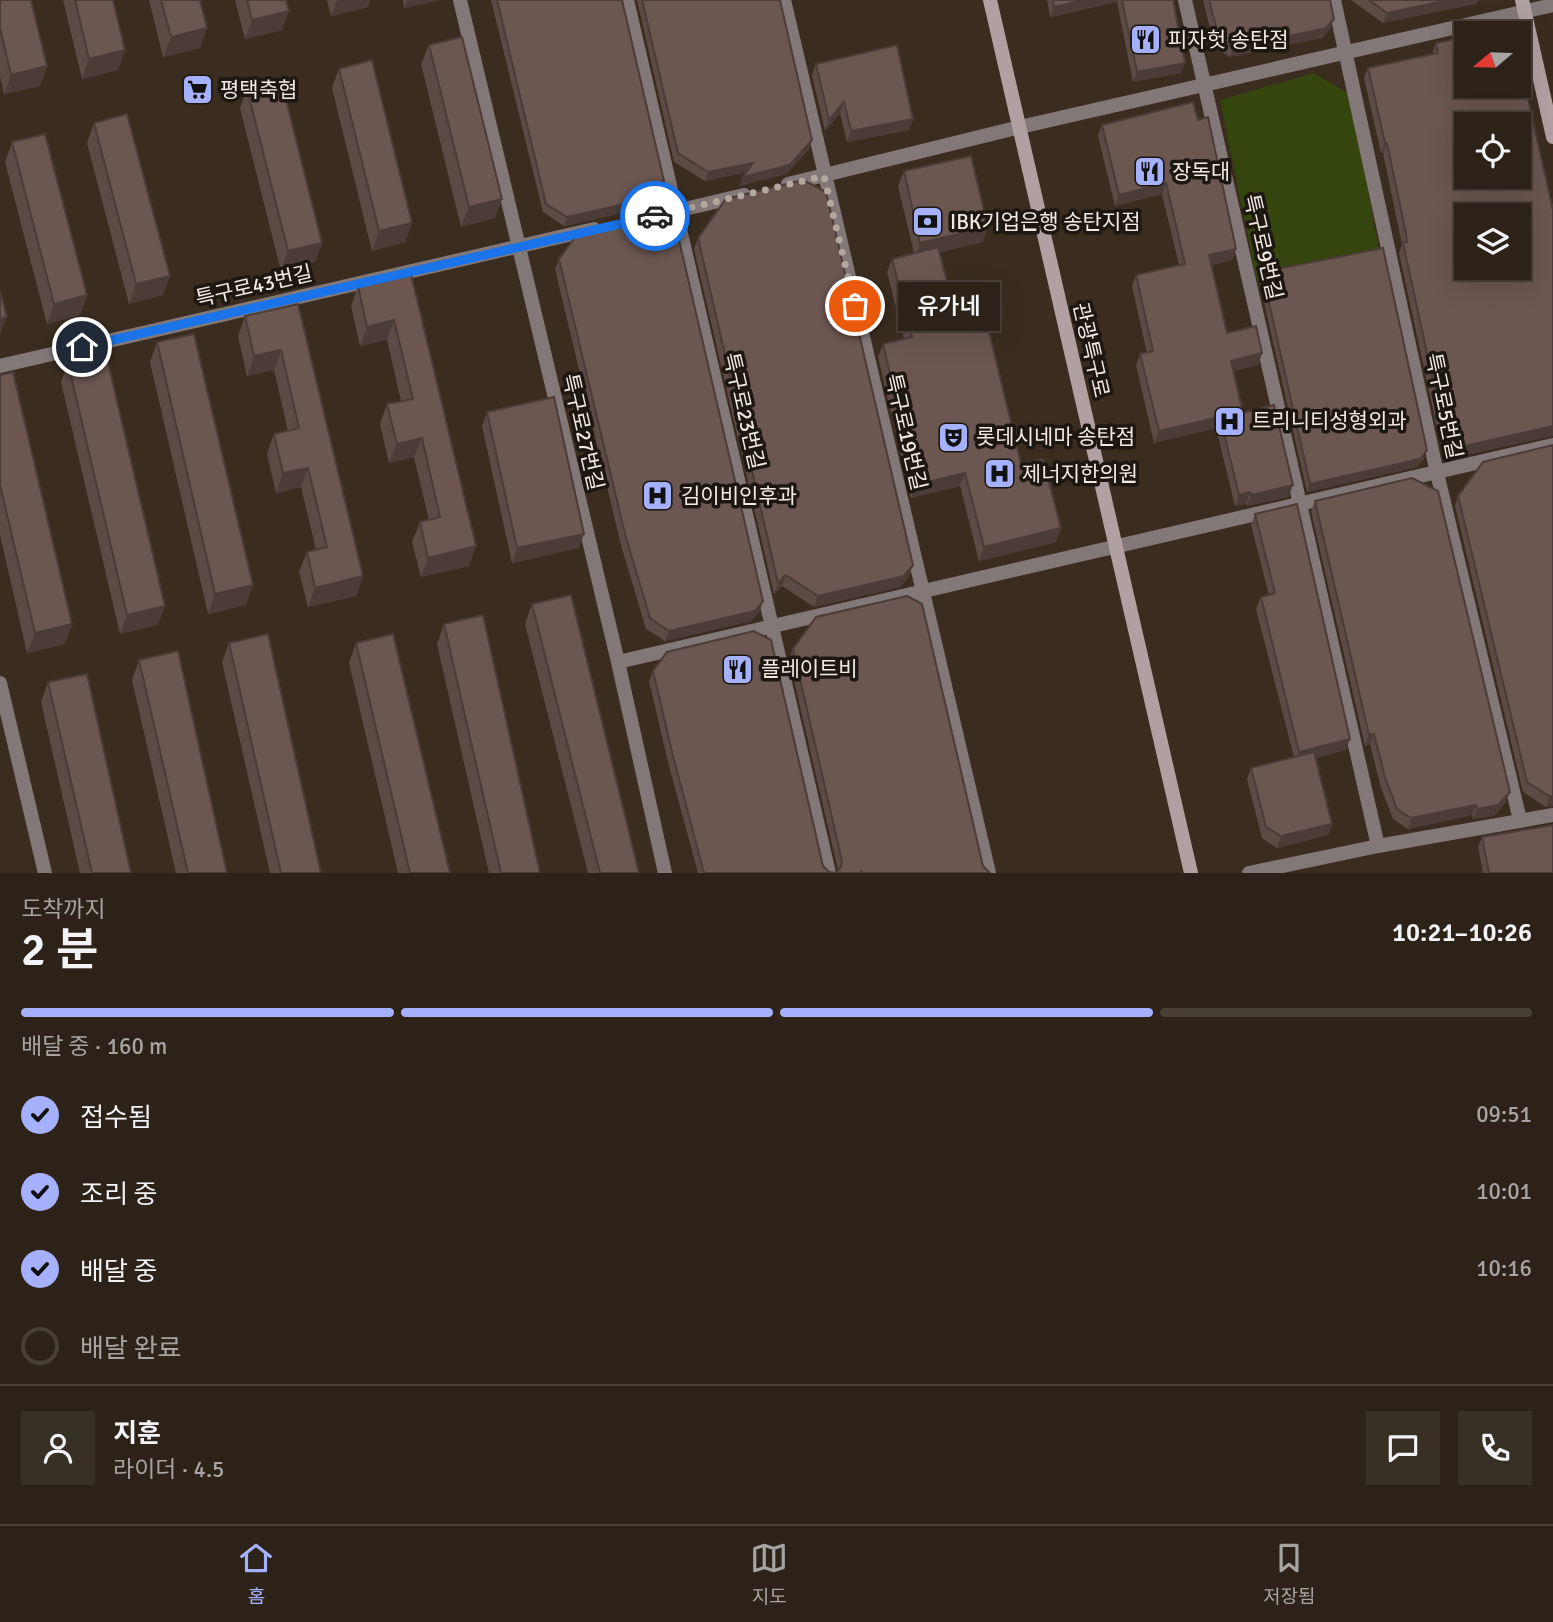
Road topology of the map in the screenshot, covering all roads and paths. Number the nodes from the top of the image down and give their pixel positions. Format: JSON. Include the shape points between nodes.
{"nodes":[{"id":1,"x":460,"y":0,"type":"edge"},
{"id":2,"x":627,"y":0,"type":"edge"},
{"id":3,"x":784,"y":0,"type":"edge"},
{"id":4,"x":990,"y":0,"type":"edge"},
{"id":5,"x":1185,"y":0,"type":"edge"},
{"id":6,"x":1334,"y":0,"type":"edge"},
{"id":7,"x":1553,"y":5,"type":"edge"},
{"id":8,"x":1523,"y":6,"type":"edge"},
{"id":9,"x":1346,"y":52,"type":"junction"},
{"id":10,"x":1206,"y":85,"type":"junction"},
{"id":11,"x":1020,"y":127,"type":"junction"},
{"id":12,"x":1553,"y":137,"type":"edge"},
{"id":13,"x":824,"y":176,"type":"junction"},
{"id":14,"x":677,"y":211,"type":"junction"},
{"id":15,"x":518,"y":246,"type":"junction"},
{"id":16,"x":0,"y":366,"type":"edge"},
{"id":17,"x":1553,"y":445,"type":"edge"},
{"id":18,"x":1437,"y":473,"type":"junction"},
{"id":19,"x":1299,"y":504,"type":"junction"},
{"id":20,"x":1116,"y":548,"type":"junction"},
{"id":21,"x":922,"y":593,"type":"junction"},
{"id":22,"x":771,"y":625,"type":"junction"},
{"id":23,"x":618,"y":662,"type":"junction"},
{"id":24,"x":0,"y":683,"type":"edge"},
{"id":25,"x":1553,"y":815,"type":"edge"},
{"id":26,"x":1520,"y":820,"type":"junction"},
{"id":27,"x":1378,"y":846,"type":"junction"},
{"id":28,"x":45,"y":873,"type":"edge"},
{"id":29,"x":665,"y":873,"type":"edge"},
{"id":30,"x":829,"y":873,"type":"edge"},
{"id":31,"x":989,"y":873,"type":"edge"},
{"id":32,"x":1191,"y":873,"type":"edge"},
{"id":33,"x":1248,"y":873,"type":"edge"}],
"edges":[{"from":1,"to":15,"type":"street","name":"특구로27번길"},
{"from":2,"to":14,"type":"street","name":"특구로23번길"},
{"from":3,"to":13,"type":"street","name":"특구로19번길"},
{"from":4,"to":11,"type":"street","name":"관광특구로"},
{"from":5,"to":10,"type":"street","name":"특구로9번길"},
{"from":6,"to":9,"type":"street","name":"특구로5번길"},
{"from":7,"to":8,"type":"street","name":"특구로43번길"},
{"from":8,"to":9,"type":"street","name":"특구로43번길"},
{"from":8,"to":12,"type":"street"},
{"from":9,"to":10,"type":"street","name":"특구로43번길"},
{"from":9,"to":18,"type":"street","name":"특구로5번길"},
{"from":10,"to":11,"type":"street","name":"특구로43번길"},
{"from":10,"to":19,"type":"street","name":"특구로9번길"},
{"from":11,"to":13,"type":"street","name":"특구로43번길"},
{"from":11,"to":20,"type":"street","name":"관광특구로"},
{"from":13,"to":14,"type":"street","name":"특구로43번길"},
{"from":13,"to":21,"type":"street","name":"특구로19번길"},
{"from":14,"to":15,"type":"street","name":"특구로43번길"},
{"from":14,"to":22,"type":"street","name":"특구로23번길"},
{"from":15,"to":16,"type":"street","name":"특구로43번길"},
{"from":15,"to":23,"type":"street","name":"특구로27번길"},
{"from":17,"to":18,"type":"street"},
{"from":18,"to":19,"type":"street"},
{"from":18,"to":26,"type":"street","name":"특구로5번길"},
{"from":19,"to":20,"type":"street"},
{"from":19,"to":27,"type":"street","name":"특구로9번길"},
{"from":20,"to":21,"type":"street"},
{"from":20,"to":32,"type":"street","name":"관광특구로"},
{"from":21,"to":22,"type":"street"},
{"from":21,"to":31,"type":"street","name":"특구로19번길"},
{"from":22,"to":23,"type":"street"},
{"from":22,"to":30,"type":"street","name":"특구로23번길"},
{"from":23,"to":29,"type":"street","name":"특구로27번길"},
{"from":24,"to":28,"type":"street"},
{"from":25,"to":26,"type":"street"},
{"from":26,"to":27,"type":"street"},
{"from":27,"to":33,"type":"street"}]}
